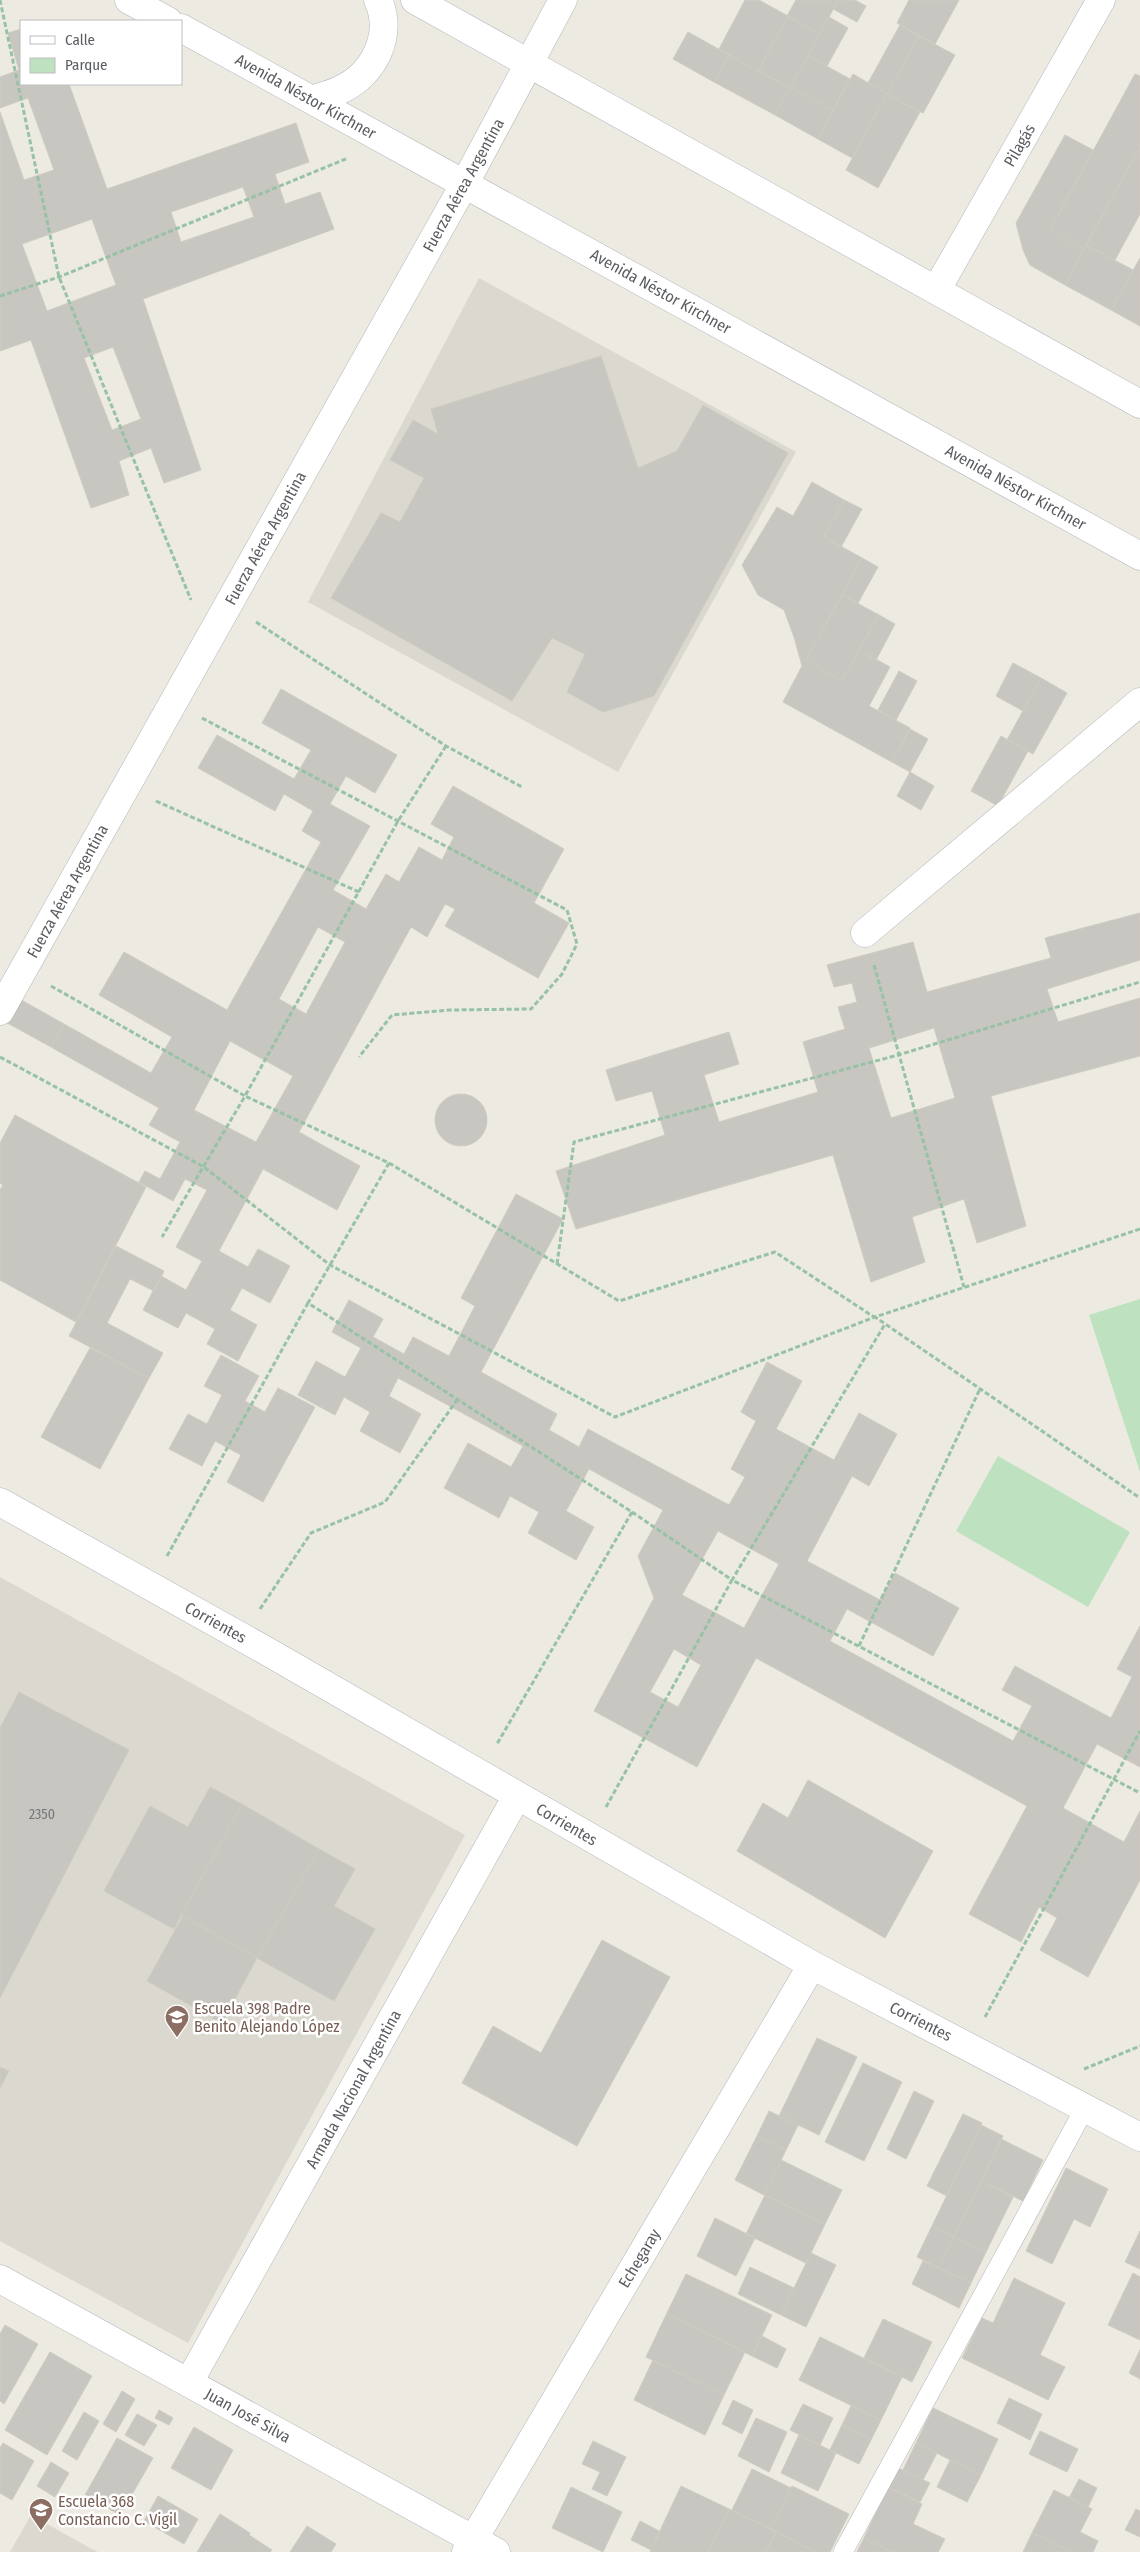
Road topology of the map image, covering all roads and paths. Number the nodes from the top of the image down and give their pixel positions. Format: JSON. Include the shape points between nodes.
{"nodes":[{"id":1,"x":0,"y":0,"type":"edge"},
{"id":2,"x":129,"y":0,"type":"edge"},
{"id":3,"x":378,"y":0,"type":"edge"},
{"id":4,"x":415,"y":0,"type":"edge"},
{"id":5,"x":563,"y":0,"type":"edge"},
{"id":6,"x":1101,"y":0,"type":"edge"},
{"id":7,"x":166,"y":20,"type":"edge"},
{"id":8,"x":182,"y":29,"type":"edge"},
{"id":9,"x":527,"y":64,"type":"junction"},
{"id":10,"x":312,"y":100,"type":"junction"},
{"id":11,"x":389,"y":142,"type":"junction"},
{"id":12,"x":465,"y":183,"type":"junction"},
{"id":13,"x":59,"y":276,"type":"junction"},
{"id":14,"x":937,"y":289,"type":"junction"},
{"id":15,"x":0,"y":296,"type":"edge"},
{"id":16,"x":1140,"y":404,"type":"edge"},
{"id":17,"x":1140,"y":556,"type":"edge"},
{"id":18,"x":228,"y":604,"type":"junction"},
{"id":19,"x":208,"y":640,"type":"junction"},
{"id":20,"x":173,"y":702,"type":"junction"},
{"id":21,"x":1140,"y":702,"type":"edge"},
{"id":22,"x":446,"y":746,"type":"junction"},
{"id":23,"x":125,"y":787,"type":"junction"},
{"id":24,"x":522,"y":787,"type":"dead end"},
{"id":25,"x":398,"y":820,"type":"junction"},
{"id":26,"x":359,"y":892,"type":"junction"},
{"id":27,"x":865,"y":933,"type":"joint"},
{"id":28,"x":23,"y":971,"type":"junction"},
{"id":29,"x":1140,"y":982,"type":"edge"},
{"id":30,"x":0,"y":1010,"type":"edge"},
{"id":31,"x":898,"y":1055,"type":"junction"},
{"id":32,"x":0,"y":1057,"type":"edge"},
{"id":33,"x":360,"y":1057,"type":"dead end"},
{"id":34,"x":246,"y":1096,"type":"junction"},
{"id":35,"x":389,"y":1163,"type":"junction"},
{"id":36,"x":204,"y":1167,"type":"junction"},
{"id":37,"x":1140,"y":1229,"type":"edge"},
{"id":38,"x":162,"y":1238,"type":"dead end"},
{"id":39,"x":557,"y":1264,"type":"junction"},
{"id":40,"x":330,"y":1265,"type":"junction"},
{"id":41,"x":964,"y":1287,"type":"junction"},
{"id":42,"x":308,"y":1303,"type":"junction"},
{"id":43,"x":874,"y":1317,"type":"junction"},
{"id":44,"x":885,"y":1324,"type":"junction"},
{"id":45,"x":980,"y":1389,"type":"junction"},
{"id":46,"x":457,"y":1400,"type":"junction"},
{"id":47,"x":1140,"y":1498,"type":"edge"},
{"id":48,"x":0,"y":1502,"type":"edge"},
{"id":49,"x":632,"y":1512,"type":"junction"},
{"id":50,"x":732,"y":1580,"type":"junction"},
{"id":51,"x":150,"y":1585,"type":"junction"},
{"id":52,"x":242,"y":1636,"type":"junction"},
{"id":53,"x":859,"y":1646,"type":"junction"},
{"id":54,"x":1140,"y":1731,"type":"edge"},
{"id":55,"x":480,"y":1774,"type":"junction"},
{"id":56,"x":1114,"y":1778,"type":"junction"},
{"id":57,"x":1140,"y":1792,"type":"edge"},
{"id":58,"x":517,"y":1796,"type":"junction"},
{"id":59,"x":590,"y":1837,"type":"junction"},
{"id":60,"x":812,"y":1965,"type":"junction"},
{"id":61,"x":969,"y":2046,"type":"junction"},
{"id":62,"x":1140,"y":2046,"type":"edge"},
{"id":63,"x":1045,"y":2085,"type":"junction"},
{"id":64,"x":1086,"y":2106,"type":"junction"},
{"id":65,"x":1140,"y":2137,"type":"edge"},
{"id":66,"x":0,"y":2279,"type":"edge"},
{"id":67,"x":189,"y":2382,"type":"junction"},
{"id":68,"x":478,"y":2548,"type":"edge"},
{"id":69,"x":843,"y":2552,"type":"edge"}],
"edges":[{"from":1,"to":13,"type":"path"},
{"from":2,"to":7,"type":"street"},
{"from":3,"to":10,"type":"street","via":[[384,37],[371,67],[343,89]]},
{"from":4,"to":9,"type":"street"},
{"from":5,"to":9,"type":"street","name":"Fuerza Aérea Argentina"},
{"from":6,"to":14,"type":"street","name":"Pilagás"},
{"from":8,"to":10,"type":"street","name":"Avenida Néstor Kirchner"},
{"from":9,"to":12,"type":"street","name":"Fuerza Aérea Argentina"},
{"from":9,"to":14,"type":"street"},
{"from":10,"to":11,"type":"street","name":"Avenida Néstor Kirchner"},
{"from":11,"to":12,"type":"street","name":"Avenida Néstor Kirchner"},
{"from":11,"to":13,"type":"path"},
{"from":12,"to":17,"type":"street","name":"Avenida Néstor Kirchner"},
{"from":12,"to":18,"type":"street","name":"Fuerza Aérea Argentina"},
{"from":13,"to":15,"type":"path"},
{"from":13,"to":19,"type":"path"},
{"from":14,"to":16,"type":"street"},
{"from":18,"to":19,"type":"street","name":"Fuerza Aérea Argentina"},
{"from":18,"to":22,"type":"path"},
{"from":19,"to":20,"type":"street","name":"Fuerza Aérea Argentina"},
{"from":20,"to":23,"type":"street","name":"Fuerza Aérea Argentina"},
{"from":20,"to":25,"type":"path"},
{"from":21,"to":27,"type":"street"},
{"from":22,"to":24,"type":"path"},
{"from":22,"to":25,"type":"path"},
{"from":23,"to":26,"type":"path"},
{"from":23,"to":28,"type":"street","name":"Fuerza Aérea Argentina"},
{"from":25,"to":26,"type":"path"},
{"from":25,"to":33,"type":"path","via":[[567,910],[577,944],[562,974],[531,1009],[392,1015]]},
{"from":26,"to":34,"type":"path"},
{"from":27,"to":31,"type":"path"},
{"from":28,"to":30,"type":"street","name":"Fuerza Aérea Argentina"},
{"from":28,"to":34,"type":"path"},
{"from":29,"to":31,"type":"path"},
{"from":31,"to":39,"type":"path","via":[[574,1142]]},
{"from":31,"to":41,"type":"path"},
{"from":32,"to":36,"type":"path"},
{"from":34,"to":35,"type":"path"},
{"from":34,"to":36,"type":"path"},
{"from":35,"to":39,"type":"path"},
{"from":35,"to":40,"type":"path"},
{"from":36,"to":38,"type":"path"},
{"from":36,"to":40,"type":"path"},
{"from":37,"to":41,"type":"path"},
{"from":39,"to":43,"type":"path","via":[[619,1301],[775,1252]]},
{"from":40,"to":42,"type":"path"},
{"from":40,"to":43,"type":"path","via":[[615,1417]]},
{"from":41,"to":43,"type":"path"},
{"from":42,"to":46,"type":"path"},
{"from":42,"to":51,"type":"path"},
{"from":43,"to":44,"type":"path"},
{"from":44,"to":45,"type":"path"},
{"from":44,"to":50,"type":"path"},
{"from":45,"to":47,"type":"path"},
{"from":45,"to":53,"type":"path"},
{"from":46,"to":49,"type":"path"},
{"from":46,"to":52,"type":"path","via":[[385,1502],[311,1533]]},
{"from":48,"to":51,"type":"street","name":"Corrientes"},
{"from":49,"to":50,"type":"path"},
{"from":49,"to":55,"type":"path"},
{"from":50,"to":53,"type":"path"},
{"from":50,"to":59,"type":"path"},
{"from":51,"to":52,"type":"street","name":"Corrientes"},
{"from":52,"to":55,"type":"street","name":"Corrientes"},
{"from":53,"to":56,"type":"path"},
{"from":54,"to":56,"type":"path"},
{"from":55,"to":58,"type":"street","name":"Corrientes"},
{"from":56,"to":57,"type":"path"},
{"from":56,"to":61,"type":"path"},
{"from":58,"to":59,"type":"street","name":"Corrientes"},
{"from":58,"to":67,"type":"street","name":"Armada Nacional Argentina"},
{"from":59,"to":60,"type":"street","name":"Corrientes"},
{"from":60,"to":61,"type":"street","name":"Corrientes"},
{"from":60,"to":68,"type":"street","name":"Echegaray"},
{"from":61,"to":63,"type":"street","name":"Corrientes"},
{"from":62,"to":63,"type":"path"},
{"from":63,"to":64,"type":"street","name":"Corrientes"},
{"from":64,"to":65,"type":"street","name":"Corrientes"},
{"from":64,"to":69,"type":"lane"},
{"from":66,"to":67,"type":"street","name":"Juan José Silva"},
{"from":67,"to":68,"type":"street","name":"Juan José Silva"}]}
